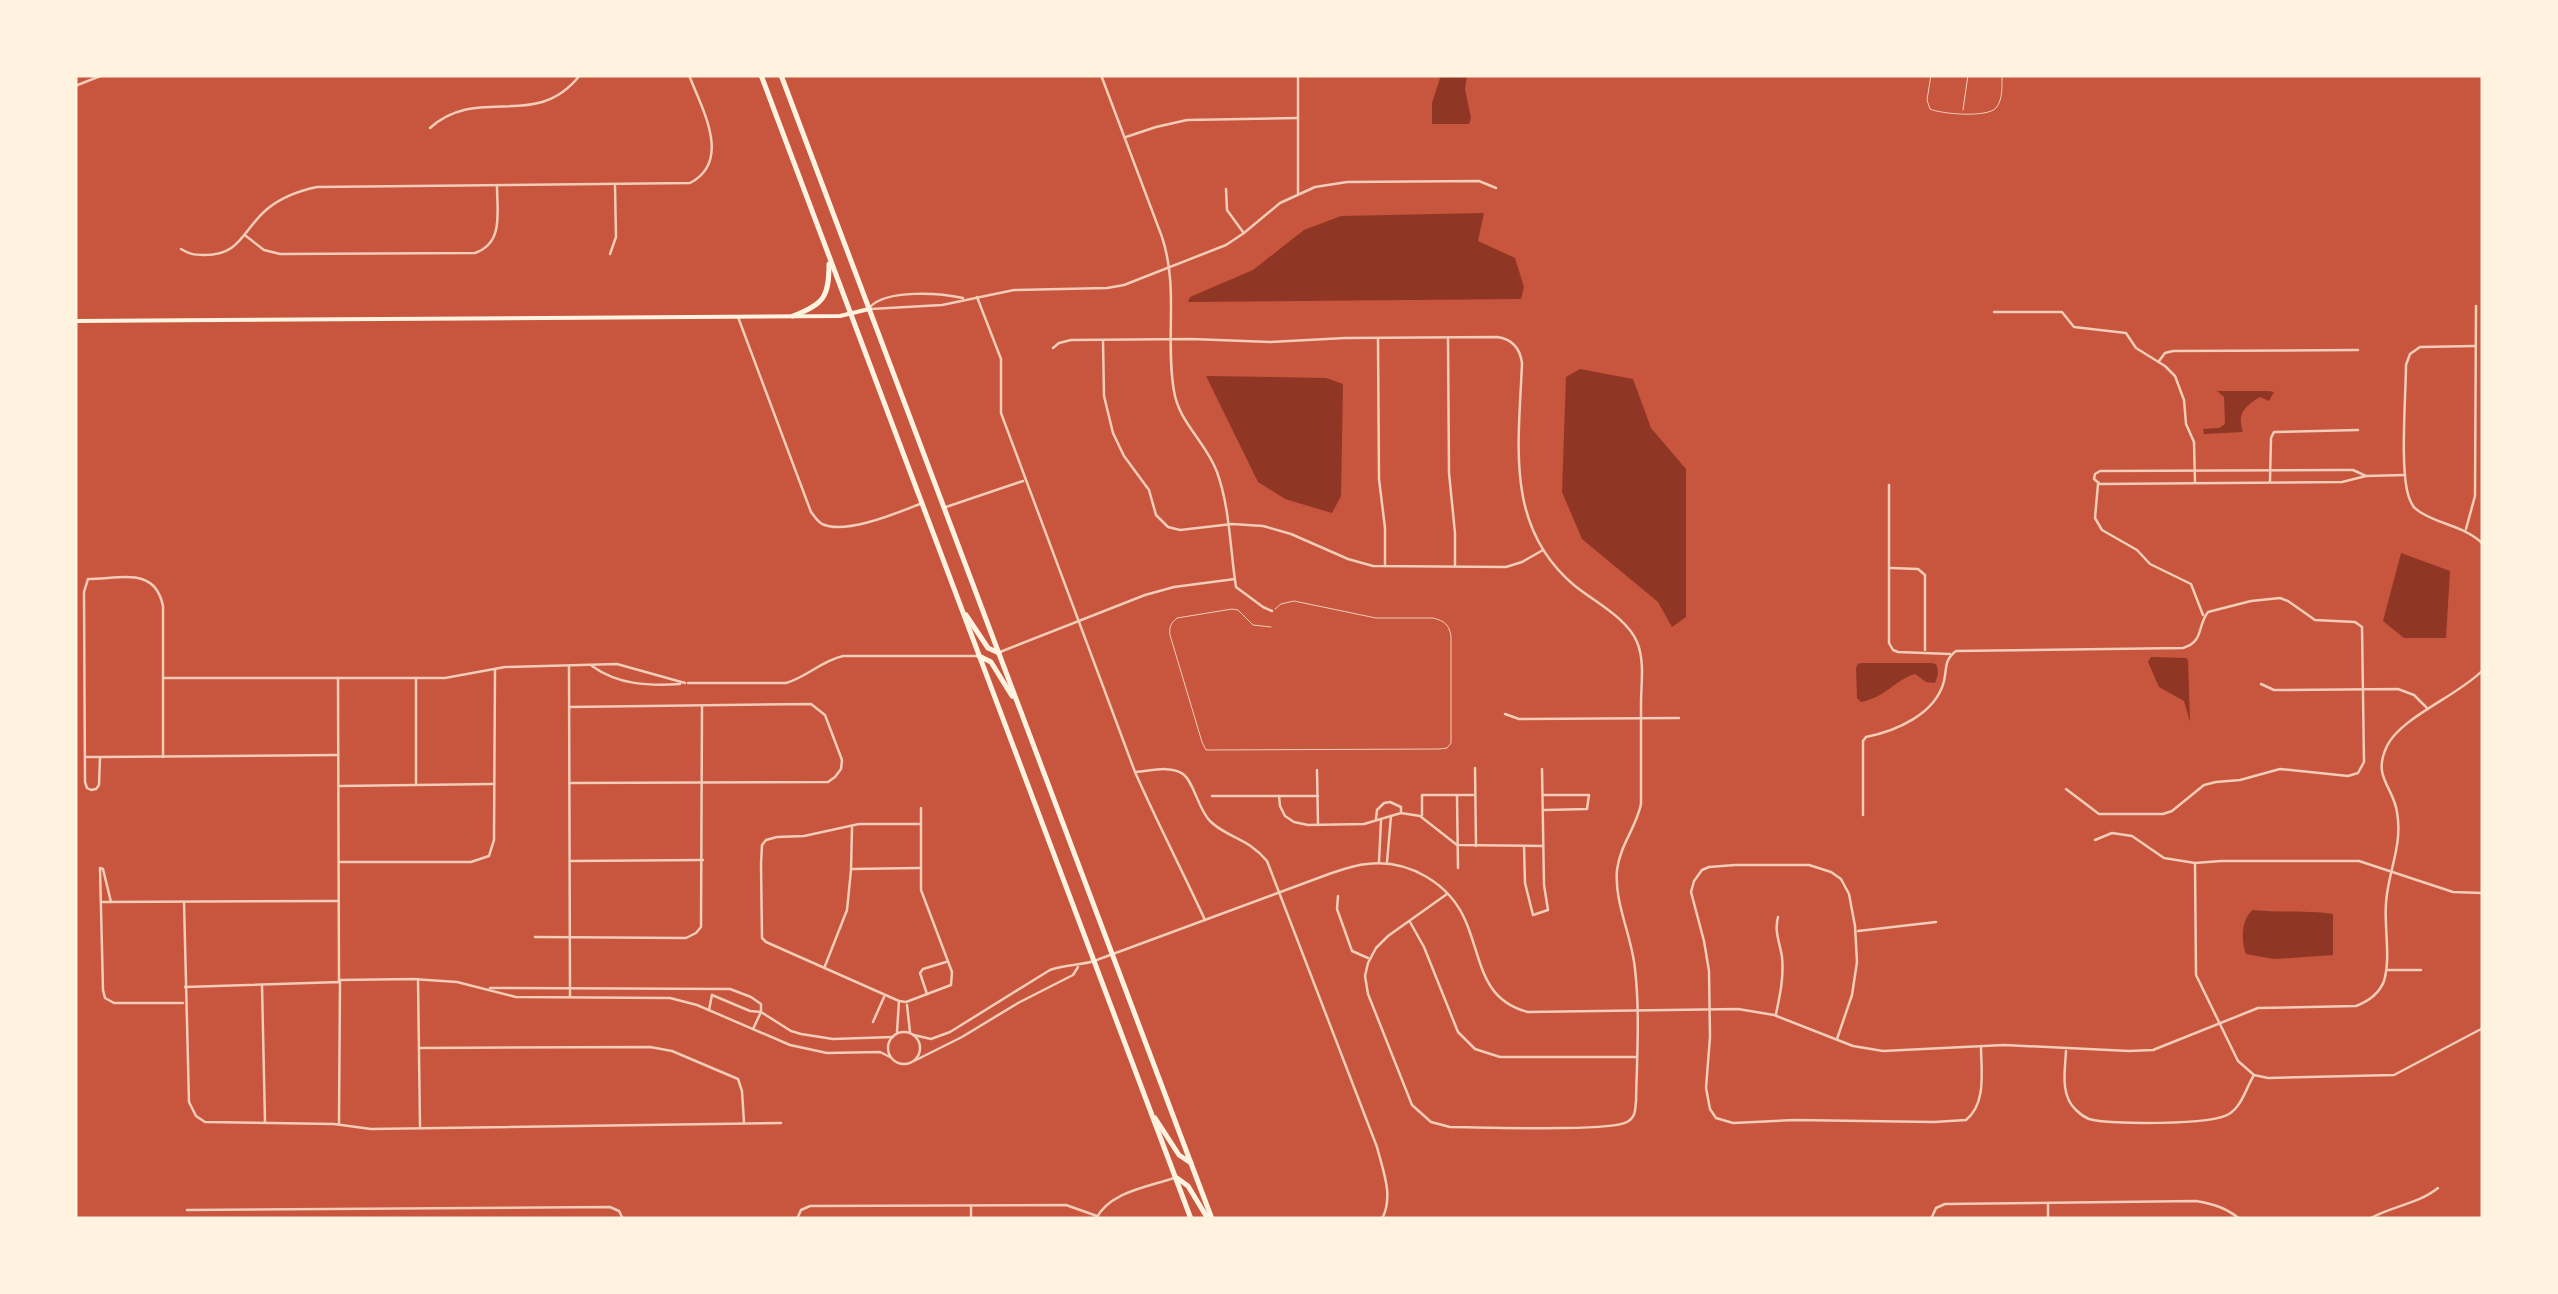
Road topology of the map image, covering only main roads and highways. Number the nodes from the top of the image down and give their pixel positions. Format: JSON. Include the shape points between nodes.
{"nodes":[{"id":1,"x":760,"y":75,"type":"edge"},
{"id":2,"x":780,"y":75,"type":"edge"},
{"id":3,"x":828,"y":256,"type":"junction"},
{"id":4,"x":870,"y":309,"type":"junction"},
{"id":5,"x":851,"y":314,"type":"junction"},
{"id":6,"x":794,"y":316,"type":"junction"},
{"id":7,"x":75,"y":321,"type":"edge"},
{"id":8,"x":959,"y":604,"type":"junction"},
{"id":9,"x":999,"y":653,"type":"junction"},
{"id":10,"x":979,"y":656,"type":"junction"},
{"id":11,"x":1019,"y":706,"type":"junction"},
{"id":12,"x":1149,"y":1106,"type":"junction"},
{"id":13,"x":1190,"y":1163,"type":"junction"},
{"id":14,"x":1175,"y":1177,"type":"junction"},
{"id":15,"x":1191,"y":1219,"type":"edge"},
{"id":16,"x":1210,"y":1219,"type":"edge"}],
"edges":[{"from":1,"to":3,"type":"highway"},
{"from":2,"to":4,"type":"highway"},
{"from":3,"to":5,"type":"highway"},
{"from":3,"to":6,"type":"highway","via":[[824,299]]},
{"from":4,"to":5,"type":"main road"},
{"from":4,"to":9,"type":"highway"},
{"from":5,"to":6,"type":"main road"},
{"from":5,"to":8,"type":"highway"},
{"from":6,"to":7,"type":"main road"},
{"from":8,"to":9,"type":"highway","via":[[988,648]]},
{"from":8,"to":10,"type":"highway"},
{"from":9,"to":11,"type":"highway"},
{"from":10,"to":11,"type":"highway","via":[[991,662]]},
{"from":10,"to":12,"type":"highway"},
{"from":11,"to":13,"type":"highway"},
{"from":12,"to":13,"type":"highway"},
{"from":12,"to":14,"type":"highway"},
{"from":13,"to":16,"type":"highway"},
{"from":14,"to":15,"type":"highway"},
{"from":14,"to":16,"type":"highway"}]}
